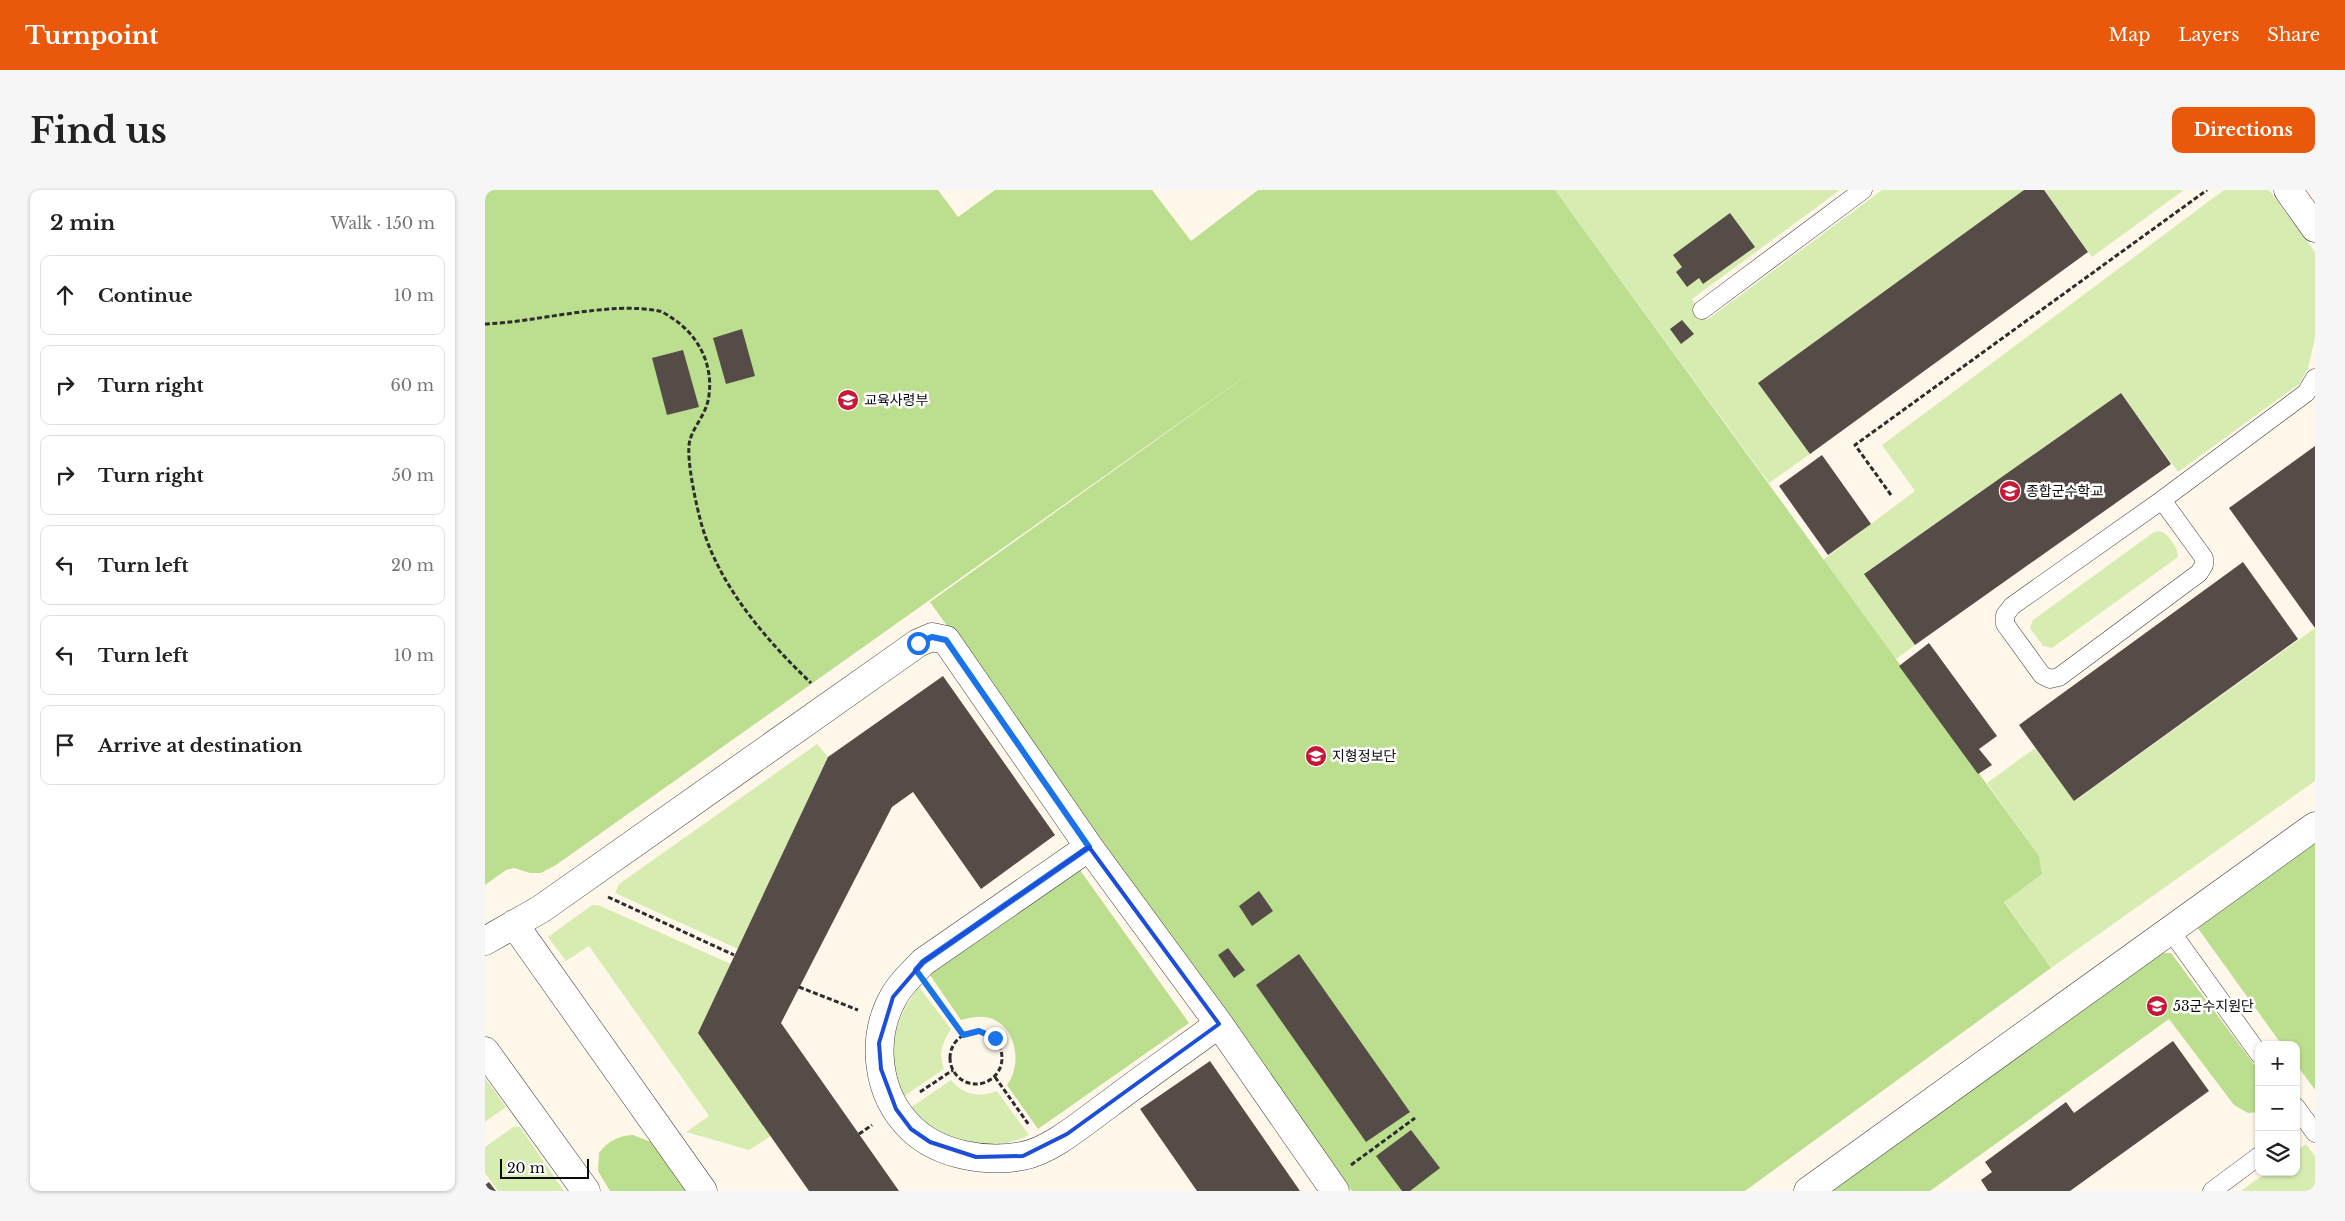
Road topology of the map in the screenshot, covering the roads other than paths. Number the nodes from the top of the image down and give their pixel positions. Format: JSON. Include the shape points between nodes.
{"nodes":[{"id":1,"x":1863,"y":190,"type":"edge"},
{"id":2,"x":2288,"y":190,"type":"edge"},
{"id":3,"x":2315,"y":228,"type":"edge"},
{"id":4,"x":1702,"y":310,"type":"dead end"},
{"id":5,"x":2315,"y":378,"type":"edge"},
{"id":6,"x":2161,"y":500,"type":"junction"},
{"id":7,"x":2315,"y":826,"type":"edge"},
{"id":8,"x":1089,"y":847,"type":"junction"},
{"id":9,"x":514,"y":924,"type":"junction"},
{"id":10,"x":2169,"y":930,"type":"junction"},
{"id":11,"x":485,"y":941,"type":"edge"},
{"id":12,"x":1219,"y":1024,"type":"junction"},
{"id":13,"x":2255,"y":1048,"type":"edge"},
{"id":14,"x":485,"y":1051,"type":"edge"},
{"id":15,"x":2300,"y":1115,"type":"edge"},
{"id":16,"x":2306,"y":1127,"type":"edge"},
{"id":17,"x":2255,"y":1159,"type":"edge"},
{"id":18,"x":1332,"y":1186,"type":"edge"},
{"id":19,"x":585,"y":1191,"type":"edge"},
{"id":20,"x":703,"y":1191,"type":"edge"},
{"id":21,"x":1808,"y":1191,"type":"edge"},
{"id":22,"x":2212,"y":1191,"type":"edge"}],
"edges":[{"from":1,"to":4,"type":"lane"},
{"from":2,"to":3,"type":"street"},
{"from":5,"to":6,"type":"lane","via":[[2306,393]]},
{"from":6,"to":6,"type":"lane","via":[[2012,606],[2005,615],[2005,624],[2042,675],[2050,679],[2059,677],[2199,573],[2204,558]]},
{"from":7,"to":10,"type":"street"},
{"from":8,"to":9,"type":"street","via":[[953,649],[946,640],[932,637],[918,643],[541,909]]},
{"from":8,"to":12,"type":"street"},
{"from":8,"to":12,"type":"street","via":[[923,962],[905,980],[893,997],[879,1043],[886,1090],[896,1109],[911,1129],[950,1151],[976,1157],[1023,1156],[1067,1134]]},
{"from":9,"to":11,"type":"street"},
{"from":9,"to":20,"type":"street"},
{"from":10,"to":13,"type":"lane"},
{"from":10,"to":21,"type":"street"},
{"from":12,"to":18,"type":"street"},
{"from":14,"to":19,"type":"street"},
{"from":15,"to":16,"type":"lane"},
{"from":17,"to":22,"type":"lane"}]}
